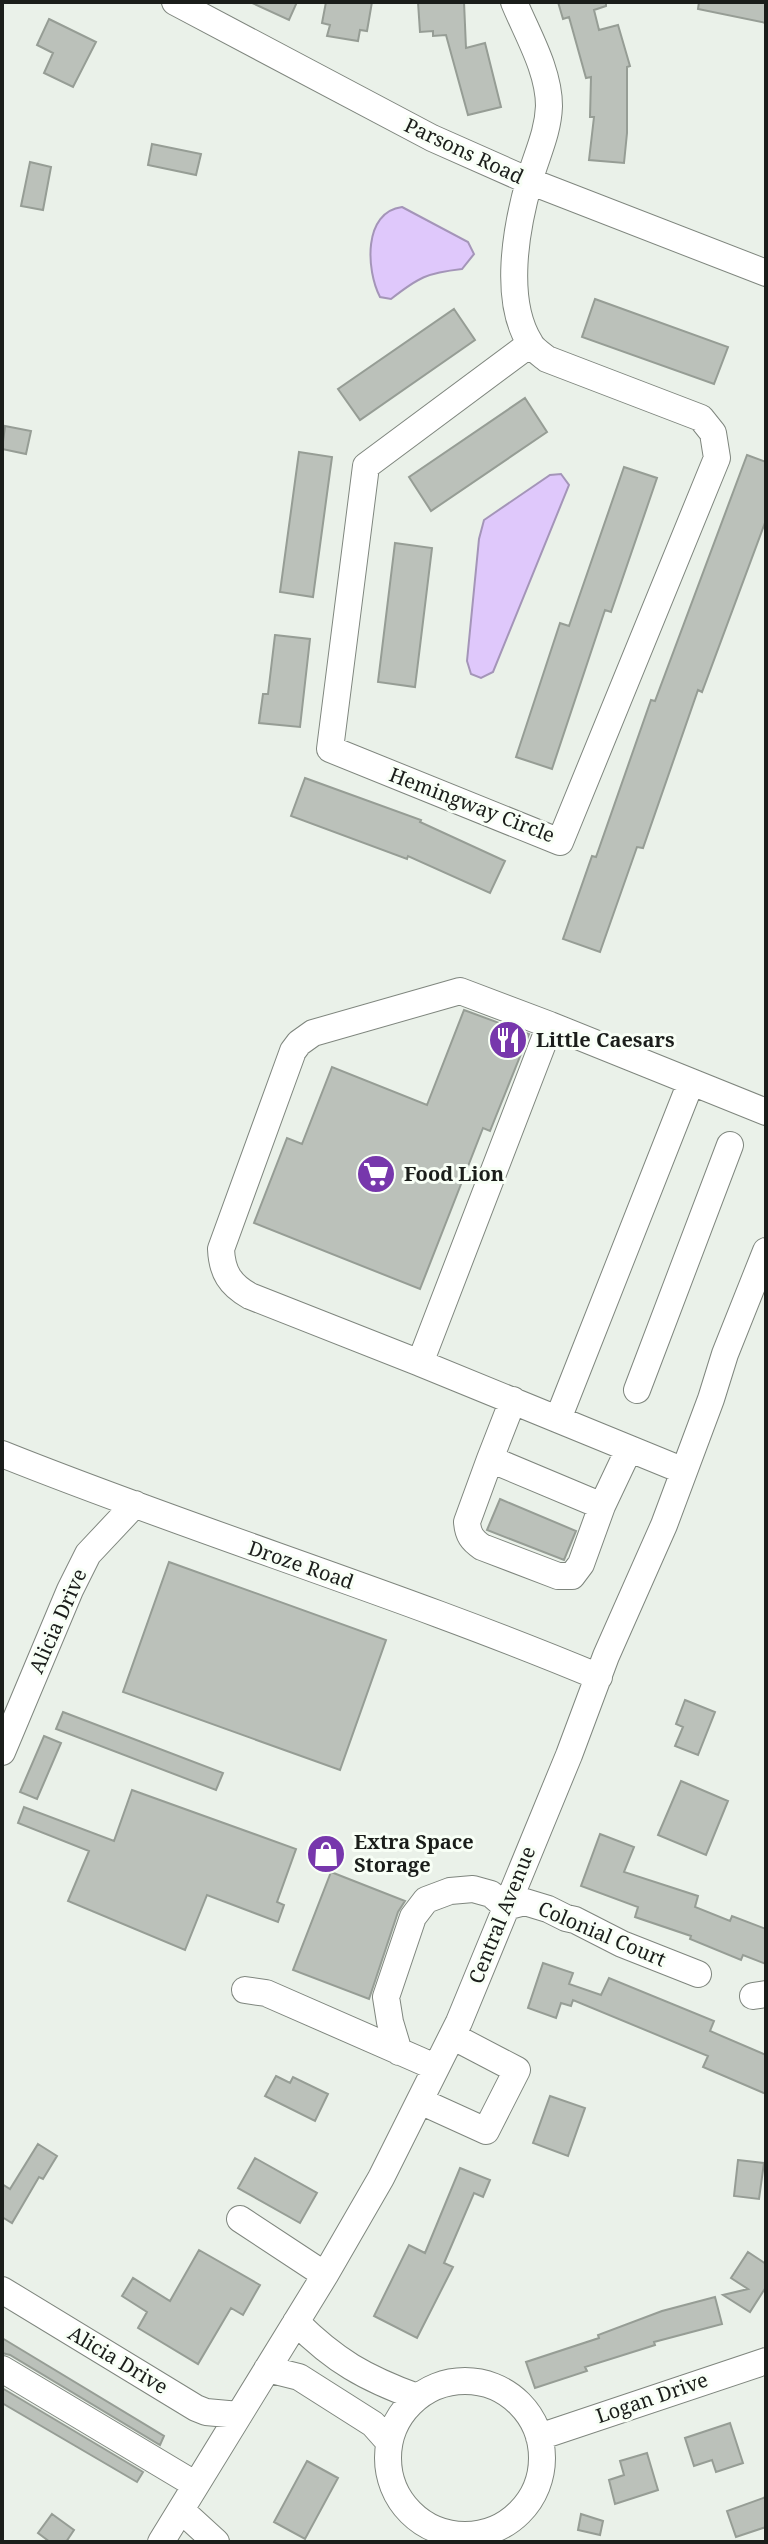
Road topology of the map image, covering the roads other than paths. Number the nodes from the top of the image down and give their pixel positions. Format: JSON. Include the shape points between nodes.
{"nodes":[{"id":1,"x":175,"y":2,"type":"edge"},
{"id":2,"x":514,"y":2,"type":"edge"},
{"id":3,"x":529,"y":181,"type":"junction"},
{"id":4,"x":766,"y":273,"type":"edge"},
{"id":5,"x":530,"y":344,"type":"junction"},
{"id":6,"x":550,"y":1025,"type":"junction"},
{"id":7,"x":691,"y":1082,"type":"junction"},
{"id":8,"x":766,"y":1112,"type":"edge"},
{"id":9,"x":730,"y":1145,"type":"dead end"},
{"id":10,"x":766,"y":1251,"type":"edge"},
{"id":11,"x":757,"y":1299,"type":"edge"},
{"id":12,"x":420,"y":1363,"type":"junction"},
{"id":13,"x":637,"y":1390,"type":"dead end"},
{"id":14,"x":513,"y":1400,"type":"junction"},
{"id":15,"x":558,"y":1419,"type":"junction"},
{"id":16,"x":629,"y":1449,"type":"junction"},
{"id":17,"x":2,"y":1454,"type":"edge"},
{"id":18,"x":490,"y":1459,"type":"junction"},
{"id":19,"x":684,"y":1471,"type":"junction"},
{"id":20,"x":135,"y":1504,"type":"junction"},
{"id":21,"x":602,"y":1506,"type":"junction"},
{"id":22,"x":599,"y":1677,"type":"junction"},
{"id":23,"x":2,"y":1752,"type":"edge"},
{"id":24,"x":506,"y":1907,"type":"junction"},
{"id":25,"x":698,"y":1974,"type":"dead end"},
{"id":26,"x":245,"y":1990,"type":"dead end"},
{"id":27,"x":452,"y":2036,"type":"junction"},
{"id":28,"x":399,"y":2052,"type":"junction"},
{"id":29,"x":435,"y":2067,"type":"junction"},
{"id":30,"x":420,"y":2101,"type":"junction"},
{"id":31,"x":240,"y":2219,"type":"dead end"},
{"id":32,"x":325,"y":2275,"type":"junction"},
{"id":33,"x":2,"y":2290,"type":"edge"},
{"id":34,"x":296,"y":2322,"type":"junction"},
{"id":35,"x":766,"y":2361,"type":"edge"},
{"id":36,"x":2,"y":2369,"type":"edge"},
{"id":37,"x":267,"y":2369,"type":"junction"},
{"id":38,"x":417,"y":2397,"type":"junction"},
{"id":39,"x":239,"y":2415,"type":"junction"},
{"id":40,"x":539,"y":2437,"type":"junction"},
{"id":41,"x":389,"y":2442,"type":"junction"},
{"id":42,"x":196,"y":2485,"type":"junction"},
{"id":43,"x":181,"y":2510,"type":"junction"},
{"id":44,"x":451,"y":2538,"type":"edge"},
{"id":45,"x":161,"y":2542,"type":"edge"},
{"id":46,"x":216,"y":2542,"type":"edge"}],
"edges":[{"from":1,"to":3,"type":"street","name":"Parsons Road","via":[[432,138]]},
{"from":2,"to":3,"type":"street","via":[[549,101],[544,139]]},
{"from":3,"to":4,"type":"street","name":"Parsons Road"},
{"from":3,"to":5,"type":"street","via":[[514,265],[515,303]]},
{"from":5,"to":5,"type":"street","name":"Hemingway Circle","via":[[547,359],[701,418],[713,433],[717,458],[560,842],[330,749],[366,466]]},
{"from":6,"to":7,"type":"street"},
{"from":6,"to":12,"type":"street"},
{"from":6,"to":12,"type":"street","via":[[460,991],[313,1033],[293,1051],[221,1249],[224,1270],[237,1289],[250,1296]]},
{"from":7,"to":8,"type":"street"},
{"from":7,"to":15,"type":"street"},
{"from":9,"to":13,"type":"street"},
{"from":10,"to":11,"type":"street","name":"Central Avenue"},
{"from":11,"to":19,"type":"street","name":"Central Avenue"},
{"from":12,"to":14,"type":"street"},
{"from":14,"to":15,"type":"street"},
{"from":14,"to":18,"type":"street"},
{"from":15,"to":16,"type":"street"},
{"from":16,"to":19,"type":"street"},
{"from":16,"to":21,"type":"street"},
{"from":17,"to":20,"type":"street","name":"Droze Road"},
{"from":18,"to":21,"type":"street"},
{"from":18,"to":21,"type":"street","via":[[467,1522],[473,1541],[482,1547],[558,1576],[572,1576]]},
{"from":19,"to":22,"type":"street","name":"Central Avenue"},
{"from":20,"to":22,"type":"street","name":"Droze Road","via":[[492,1632]]},
{"from":20,"to":23,"type":"street","name":"Alicia Drive","via":[[88,1554]]},
{"from":22,"to":24,"type":"street","name":"Central Avenue"},
{"from":24,"to":25,"type":"street","name":"Colonial Court","via":[[525,1902],[548,1909]]},
{"from":24,"to":27,"type":"street","name":"Central Avenue"},
{"from":24,"to":28,"type":"street","via":[[491,1894],[450,1891],[426,1900],[413,1917],[386,1997]]},
{"from":26,"to":28,"type":"street","via":[[266,1993]]},
{"from":27,"to":29,"type":"street","name":"Central Avenue"},
{"from":27,"to":30,"type":"street","via":[[517,2070],[486,2131]]},
{"from":28,"to":29,"type":"street"},
{"from":29,"to":30,"type":"street","name":"Central Avenue"},
{"from":30,"to":32,"type":"street","name":"Central Avenue"},
{"from":31,"to":32,"type":"street"},
{"from":32,"to":34,"type":"street","name":"Central Avenue"},
{"from":33,"to":39,"type":"street","name":"Alicia Drive","via":[[196,2408]]},
{"from":34,"to":37,"type":"street","name":"Central Avenue"},
{"from":34,"to":38,"type":"street","via":[[340,2361],[385,2387]]},
{"from":35,"to":40,"type":"street","name":"Logan Drive"},
{"from":36,"to":42,"type":"street"},
{"from":37,"to":39,"type":"street","name":"Central Avenue"},
{"from":37,"to":41,"type":"street","via":[[299,2377],[373,2424]]},
{"from":38,"to":40,"type":"street","via":[[454,2381],[494,2386],[526,2409]]},
{"from":38,"to":41,"type":"street","via":[[404,2410]]},
{"from":39,"to":42,"type":"street","name":"Central Avenue"},
{"from":40,"to":44,"type":"street","via":[[542,2468],[526,2507],[493,2531]]},
{"from":41,"to":44,"type":"street","via":[[396,2494],[419,2521]]},
{"from":42,"to":43,"type":"street","name":"Central Avenue"},
{"from":43,"to":45,"type":"street","name":"Central Avenue"},
{"from":43,"to":46,"type":"street"}]}
